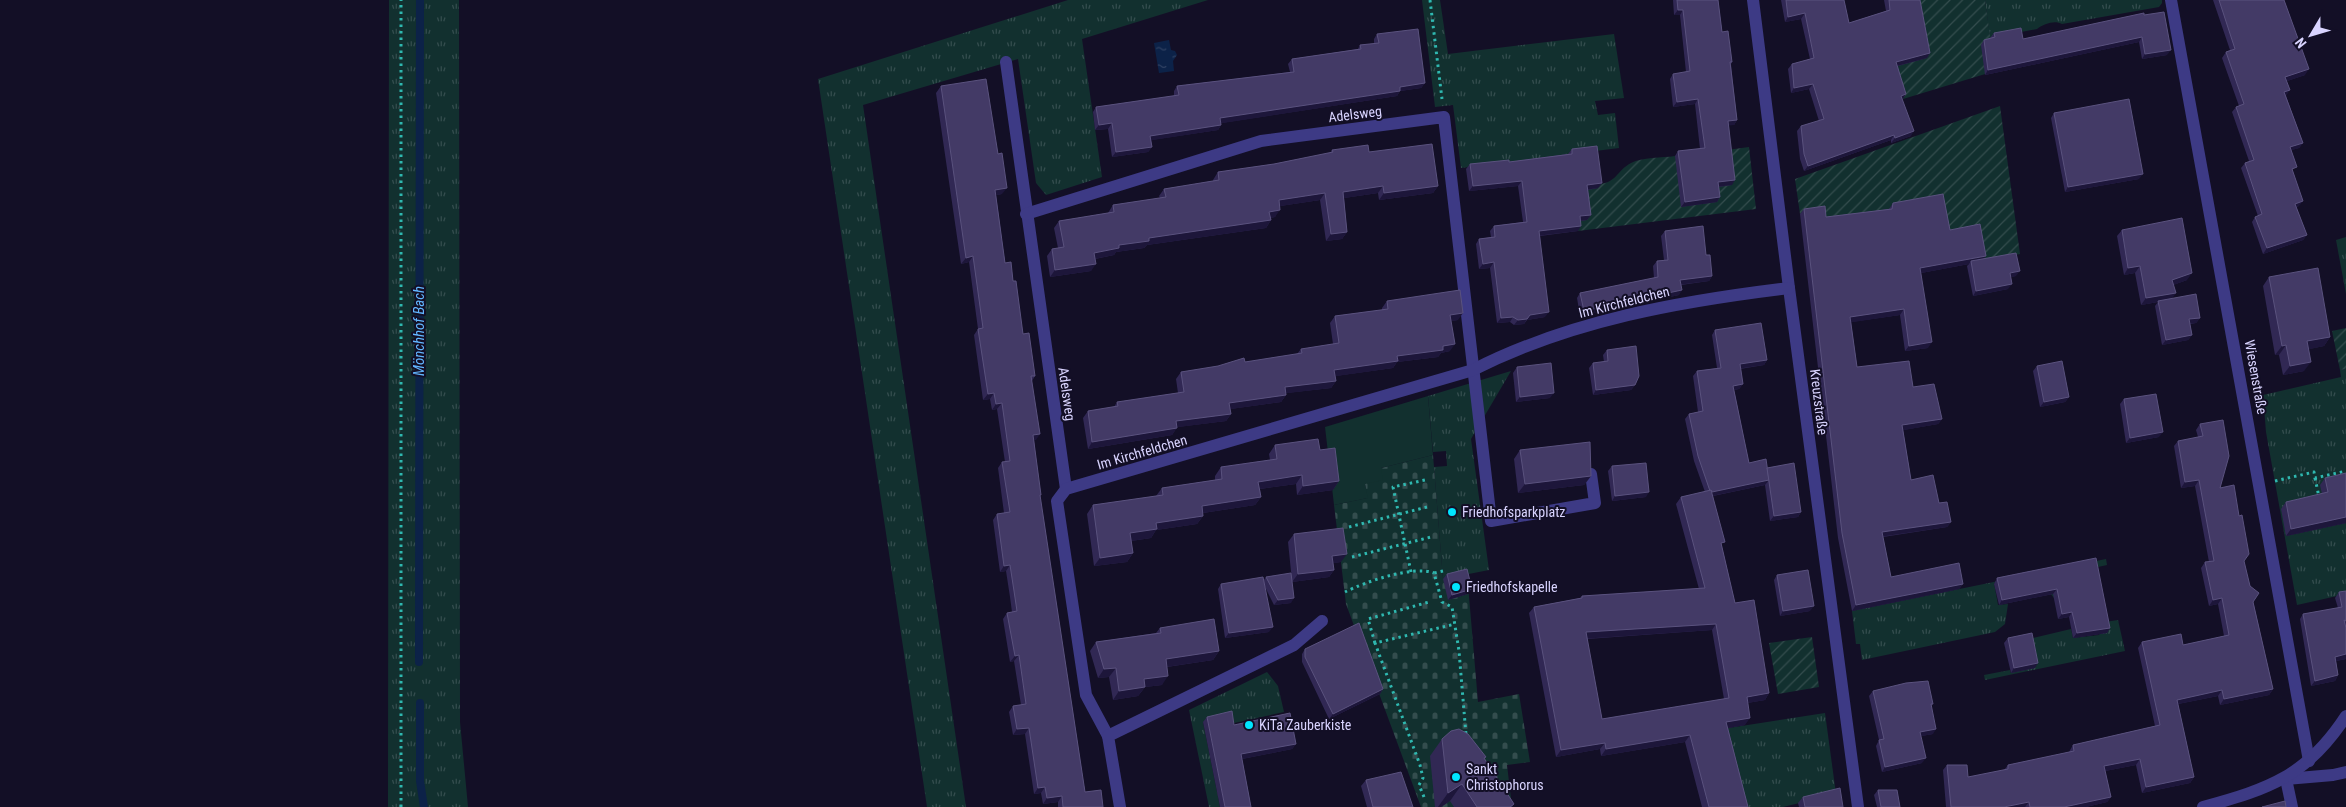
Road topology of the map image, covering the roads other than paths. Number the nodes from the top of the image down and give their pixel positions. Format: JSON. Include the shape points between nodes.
{"nodes":[{"id":1,"x":1753,"y":0,"type":"edge"},
{"id":2,"x":2171,"y":0,"type":"edge"},
{"id":3,"x":1006,"y":62,"type":"dead end"},
{"id":4,"x":1026,"y":214,"type":"junction"},
{"id":5,"x":1789,"y":288,"type":"junction"},
{"id":6,"x":1473,"y":370,"type":"junction"},
{"id":7,"x":1591,"y":474,"type":"edge"},
{"id":8,"x":1066,"y":489,"type":"junction"},
{"id":9,"x":1322,"y":621,"type":"dead end"},
{"id":10,"x":2346,"y":716,"type":"edge"},
{"id":11,"x":1108,"y":736,"type":"junction"},
{"id":12,"x":2309,"y":760,"type":"junction"},
{"id":13,"x":2346,"y":772,"type":"edge"},
{"id":14,"x":2286,"y":778,"type":"junction"},
{"id":15,"x":1120,"y":807,"type":"edge"},
{"id":16,"x":1858,"y":807,"type":"edge"},
{"id":17,"x":2203,"y":807,"type":"edge"},
{"id":18,"x":2292,"y":807,"type":"edge"}],
"edges":[{"from":1,"to":5,"type":"street","name":"Kreuzstraße"},
{"from":2,"to":12,"type":"street","name":"Wiesenstraße"},
{"from":3,"to":4,"type":"street","name":"Adelsweg"},
{"from":4,"to":6,"type":"street","name":"Adelsweg","via":[[1261,141],[1444,118]]},
{"from":4,"to":8,"type":"street","name":"Adelsweg"},
{"from":5,"to":6,"type":"street","name":"Im Kirchfeldchen","via":[[1626,315],[1504,354]]},
{"from":5,"to":16,"type":"street","name":"Kreuzstraße"},
{"from":6,"to":7,"type":"street","via":[[1491,521],[1595,503]]},
{"from":6,"to":8,"type":"street","name":"Im Kirchfeldchen"},
{"from":8,"to":11,"type":"street","via":[[1057,501],[1086,695]]},
{"from":9,"to":11,"type":"street","via":[[1294,645]]},
{"from":10,"to":12,"type":"street"},
{"from":11,"to":15,"type":"street"},
{"from":12,"to":14,"type":"street"},
{"from":13,"to":14,"type":"street","via":[[2333,776]]},
{"from":14,"to":17,"type":"street","via":[[2244,796]]},
{"from":14,"to":18,"type":"street"}]}
